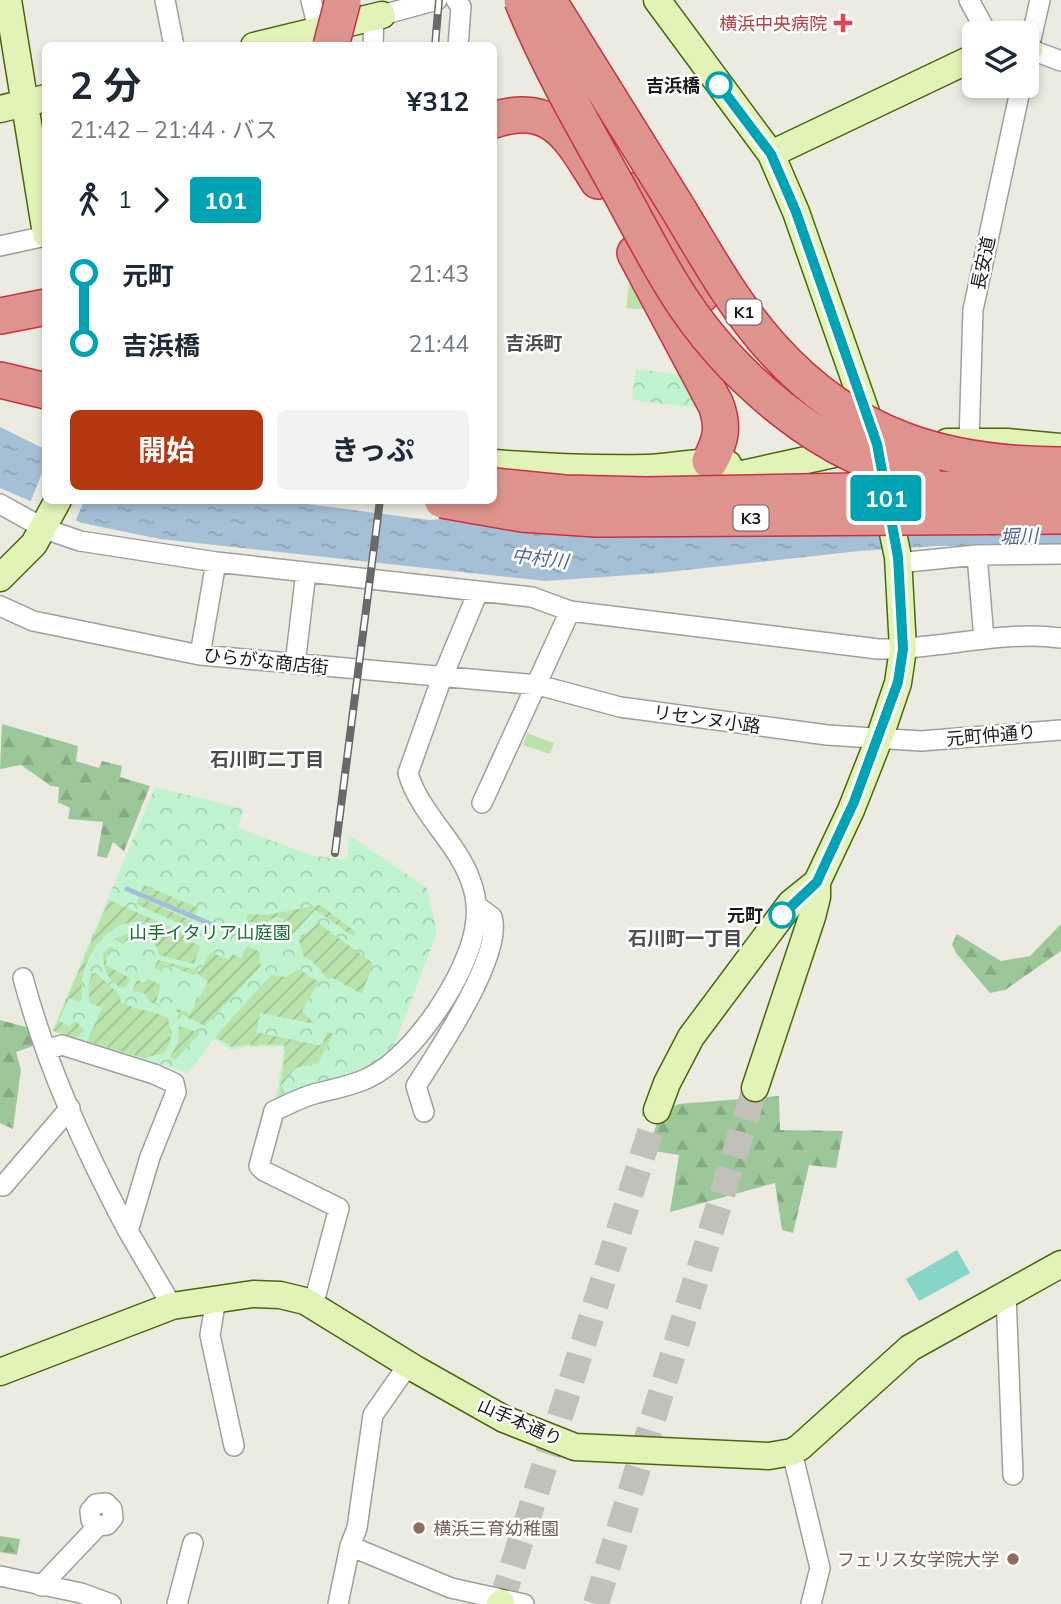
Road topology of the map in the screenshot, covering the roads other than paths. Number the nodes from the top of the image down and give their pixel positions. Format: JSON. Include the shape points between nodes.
{"nodes":[{"id":1,"x":8,"y":0,"type":"edge"},
{"id":2,"x":165,"y":0,"type":"edge"},
{"id":3,"x":311,"y":0,"type":"edge"},
{"id":4,"x":343,"y":0,"type":"edge"},
{"id":5,"x":437,"y":0,"type":"edge"},
{"id":6,"x":456,"y":0,"type":"edge"},
{"id":7,"x":522,"y":0,"type":"edge"},
{"id":8,"x":548,"y":0,"type":"edge"},
{"id":9,"x":658,"y":0,"type":"edge"},
{"id":10,"x":969,"y":0,"type":"edge"},
{"id":11,"x":1040,"y":0,"type":"edge"},
{"id":12,"x":378,"y":8,"type":"edge"},
{"id":13,"x":980,"y":21,"type":"edge"},
{"id":14,"x":1035,"y":21,"type":"edge"},
{"id":15,"x":324,"y":37,"type":"edge"},
{"id":16,"x":173,"y":42,"type":"edge"},
{"id":17,"x":285,"y":42,"type":"edge"},
{"id":18,"x":357,"y":42,"type":"edge"},
{"id":19,"x":374,"y":42,"type":"edge"},
{"id":20,"x":458,"y":42,"type":"edge"},
{"id":21,"x":1039,"y":55,"type":"edge"},
{"id":22,"x":1061,"y":61,"type":"edge"},
{"id":23,"x":962,"y":64,"type":"edge"},
{"id":24,"x":1018,"y":98,"type":"edge"},
{"id":25,"x":24,"y":103,"type":"edge"},
{"id":26,"x":497,"y":119,"type":"edge"},
{"id":27,"x":771,"y":154,"type":"junction"},
{"id":28,"x":638,"y":190,"type":"dead end"},
{"id":29,"x":42,"y":211,"type":"edge"},
{"id":30,"x":42,"y":236,"type":"edge"},
{"id":31,"x":0,"y":246,"type":"edge"},
{"id":32,"x":42,"y":308,"type":"edge"},
{"id":33,"x":0,"y":316,"type":"edge"},
{"id":34,"x":42,"y":331,"type":"edge"},
{"id":35,"x":0,"y":337,"type":"edge"},
{"id":36,"x":0,"y":380,"type":"edge"},
{"id":37,"x":42,"y":390,"type":"edge"},
{"id":38,"x":0,"y":394,"type":"edge"},
{"id":39,"x":0,"y":404,"type":"edge"},
{"id":40,"x":42,"y":405,"type":"edge"},
{"id":41,"x":42,"y":413,"type":"edge"},
{"id":42,"x":969,"y":442,"type":"junction"},
{"id":43,"x":877,"y":444,"type":"junction"},
{"id":44,"x":1061,"y":447,"type":"edge"},
{"id":45,"x":710,"y":461,"type":"junction"},
{"id":46,"x":1061,"y":465,"type":"edge"},
{"id":47,"x":761,"y":469,"type":"junction"},
{"id":48,"x":923,"y":476,"type":"junction"},
{"id":49,"x":497,"y":482,"type":"edge"},
{"id":50,"x":497,"y":482,"type":"edge"},
{"id":51,"x":497,"y":482,"type":"edge"},
{"id":52,"x":868,"y":483,"type":"junction"},
{"id":53,"x":1061,"y":487,"type":"edge"},
{"id":54,"x":1061,"y":492,"type":"edge"},
{"id":55,"x":0,"y":504,"type":"edge"},
{"id":56,"x":465,"y":504,"type":"edge"},
{"id":57,"x":52,"y":514,"type":"edge"},
{"id":58,"x":1061,"y":516,"type":"edge"},
{"id":59,"x":1061,"y":554,"type":"edge"},
{"id":60,"x":978,"y":555,"type":"junction"},
{"id":61,"x":897,"y":560,"type":"junction"},
{"id":62,"x":216,"y":562,"type":"junction"},
{"id":63,"x":306,"y":572,"type":"junction"},
{"id":64,"x":0,"y":578,"type":"edge"},
{"id":65,"x":478,"y":592,"type":"junction"},
{"id":66,"x":0,"y":606,"type":"edge"},
{"id":67,"x":570,"y":611,"type":"junction"},
{"id":68,"x":1061,"y":638,"type":"edge"},
{"id":69,"x":984,"y":639,"type":"junction"},
{"id":70,"x":903,"y":649,"type":"junction"},
{"id":71,"x":200,"y":655,"type":"junction"},
{"id":72,"x":295,"y":664,"type":"junction"},
{"id":73,"x":443,"y":678,"type":"junction"},
{"id":74,"x":538,"y":685,"type":"junction"},
{"id":75,"x":1061,"y":730,"type":"edge"},
{"id":76,"x":878,"y":738,"type":"junction"},
{"id":77,"x":922,"y":741,"type":"joint"},
{"id":78,"x":482,"y":803,"type":"dead end"},
{"id":79,"x":817,"y":882,"type":"junction"},
{"id":80,"x":477,"y":906,"type":"junction"},
{"id":81,"x":23,"y":978,"type":"dead end"},
{"id":82,"x":48,"y":1049,"type":"junction"},
{"id":83,"x":755,"y":1088,"type":"tunnel mouth"},
{"id":84,"x":70,"y":1108,"type":"junction"},
{"id":85,"x":657,"y":1110,"type":"tunnel mouth"},
{"id":86,"x":424,"y":1112,"type":"dead end"},
{"id":87,"x":3,"y":1186,"type":"dead end"},
{"id":88,"x":128,"y":1231,"type":"junction"},
{"id":89,"x":1061,"y":1264,"type":"edge"},
{"id":90,"x":1006,"y":1294,"type":"junction"},
{"id":91,"x":216,"y":1299,"type":"junction"},
{"id":92,"x":172,"y":1306,"type":"junction"},
{"id":93,"x":313,"y":1306,"type":"junction"},
{"id":94,"x":408,"y":1365,"type":"junction"},
{"id":95,"x":0,"y":1372,"type":"edge"},
{"id":96,"x":234,"y":1446,"type":"dead end"},
{"id":97,"x":792,"y":1452,"type":"junction"},
{"id":98,"x":1013,"y":1475,"type":"dead end"},
{"id":99,"x":98,"y":1526,"type":"dead end"},
{"id":100,"x":193,"y":1543,"type":"dead end"},
{"id":101,"x":350,"y":1546,"type":"junction"},
{"id":102,"x":0,"y":1576,"type":"edge"},
{"id":103,"x":41,"y":1586,"type":"junction"},
{"id":104,"x":820,"y":1600,"type":"edge"},
{"id":105,"x":111,"y":1604,"type":"edge"},
{"id":106,"x":177,"y":1604,"type":"edge"},
{"id":107,"x":338,"y":1604,"type":"edge"},
{"id":108,"x":524,"y":1604,"type":"edge"}],
"edges":[{"from":1,"to":25,"type":"street"},
{"from":2,"to":16,"type":"street"},
{"from":3,"to":15,"type":"street"},
{"from":4,"to":15,"type":"highway","bridge":true},
{"from":5,"to":12,"type":"street"},
{"from":6,"to":20,"type":"street","via":[[461,7]]},
{"from":7,"to":48,"type":"highway","bridge":true,"via":[[580,119],[676,291],[701,326],[770,397],[816,433],[884,468]]},
{"from":8,"to":46,"type":"highway","number":"K1","bridge":true,"via":[[724,283],[797,374],[857,417],[908,444],[983,461]]},
{"from":9,"to":27,"type":"street"},
{"from":10,"to":13,"type":"street"},
{"from":11,"to":14,"type":"street"},
{"from":12,"to":15,"type":"street"},
{"from":12,"to":18,"type":"highway"},
{"from":12,"to":19,"type":"street"},
{"from":15,"to":17,"type":"street"},
{"from":21,"to":22,"type":"street"},
{"from":23,"to":27,"type":"street"},
{"from":24,"to":42,"type":"street","name":"長安道","via":[[973,310]]},
{"from":25,"to":29,"type":"street"},
{"from":26,"to":45,"type":"highway","via":[[531,114],[547,119],[561,128],[598,182],[723,423]]},
{"from":27,"to":43,"type":"street","via":[[820,276]]},
{"from":28,"to":48,"type":"highway","number":"K1","bridge":true,"via":[[701,295],[750,363],[817,425],[858,450]]},
{"from":30,"to":31,"type":"street"},
{"from":32,"to":33,"type":"highway"},
{"from":34,"to":35,"type":"highway"},
{"from":36,"to":37,"type":"highway"},
{"from":38,"to":40,"type":"street"},
{"from":39,"to":41,"type":"highway"},
{"from":42,"to":43,"type":"street"},
{"from":42,"to":44,"type":"street"},
{"from":43,"to":47,"type":"street"},
{"from":43,"to":52,"type":"street"},
{"from":45,"to":47,"type":"street"},
{"from":45,"to":49,"type":"street","via":[[580,470]]},
{"from":47,"to":50,"type":"street","via":[[673,488]]},
{"from":48,"to":54,"type":"highway","number":"K1","bridge":true},
{"from":51,"to":52,"type":"highway","number":"K3","bridge":true,"via":[[564,493],[646,495]]},
{"from":52,"to":53,"type":"highway","number":"K3","bridge":true},
{"from":52,"to":61,"type":"street","bridge":true},
{"from":55,"to":57,"type":"street"},
{"from":56,"to":58,"type":"highway","number":"K3","bridge":true,"via":[[596,519]]},
{"from":57,"to":62,"type":"street","via":[[80,541]]},
{"from":57,"to":64,"type":"street"},
{"from":59,"to":60,"type":"street"},
{"from":60,"to":61,"type":"street"},
{"from":60,"to":69,"type":"street"},
{"from":61,"to":70,"type":"street"},
{"from":62,"to":63,"type":"street"},
{"from":62,"to":71,"type":"street"},
{"from":63,"to":65,"type":"street"},
{"from":63,"to":72,"type":"street"},
{"from":65,"to":67,"type":"street","via":[[532,597]]},
{"from":65,"to":73,"type":"street"},
{"from":66,"to":71,"type":"street","name":"ひらがな商店街","via":[[44,624]]},
{"from":67,"to":70,"type":"street"},
{"from":67,"to":74,"type":"street"},
{"from":68,"to":69,"type":"street"},
{"from":69,"to":70,"type":"street"},
{"from":70,"to":76,"type":"street","via":[[898,682]]},
{"from":71,"to":72,"type":"street","name":"ひらがな商店街"},
{"from":72,"to":73,"type":"street","name":"ひらがな商店街"},
{"from":73,"to":74,"type":"street","name":"ひらがな商店街"},
{"from":73,"to":80,"type":"street","via":[[408,773],[464,865]]},
{"from":74,"to":76,"type":"street","name":"リセンヌ小路","via":[[620,707]]},
{"from":74,"to":78,"type":"street"},
{"from":75,"to":77,"type":"street","name":"元町仲通り"},
{"from":76,"to":77,"type":"street","name":"リセンヌ小路"},
{"from":76,"to":79,"type":"street"},
{"from":79,"to":83,"type":"street","via":[[812,917]]},
{"from":79,"to":85,"type":"street","via":[[791,903],[691,1037]]},
{"from":80,"to":86,"type":"street","via":[[492,917],[494,932],[464,1006],[416,1086]]},
{"from":80,"to":93,"type":"street","via":[[470,947],[448,993],[410,1046],[370,1077],[275,1111],[259,1166],[339,1208]]},
{"from":81,"to":82,"type":"street"},
{"from":82,"to":84,"type":"street"},
{"from":82,"to":88,"type":"street","via":[[62,1045],[173,1083],[176,1092]]},
{"from":84,"to":87,"type":"street"},
{"from":84,"to":88,"type":"street"},
{"from":88,"to":92,"type":"street"},
{"from":89,"to":90,"type":"street"},
{"from":90,"to":97,"type":"street","via":[[910,1348]]},
{"from":90,"to":98,"type":"street"},
{"from":91,"to":92,"type":"street","name":"山手本通り"},
{"from":91,"to":93,"type":"street","name":"山手本通り","via":[[280,1294]]},
{"from":91,"to":96,"type":"street","via":[[210,1335]]},
{"from":92,"to":95,"type":"street","name":"山手本通り"},
{"from":93,"to":94,"type":"street","name":"山手本通り"},
{"from":94,"to":97,"type":"street","name":"山手本通り","via":[[504,1419],[575,1447],[728,1456]]},
{"from":94,"to":101,"type":"street","via":[[373,1415],[357,1528]]},
{"from":97,"to":104,"type":"street","via":[[820,1568]]},
{"from":99,"to":103,"type":"street"},
{"from":100,"to":106,"type":"street"},
{"from":101,"to":107,"type":"street"},
{"from":101,"to":108,"type":"street","via":[[451,1588]]},
{"from":102,"to":103,"type":"street"},
{"from":103,"to":105,"type":"street"}]}
